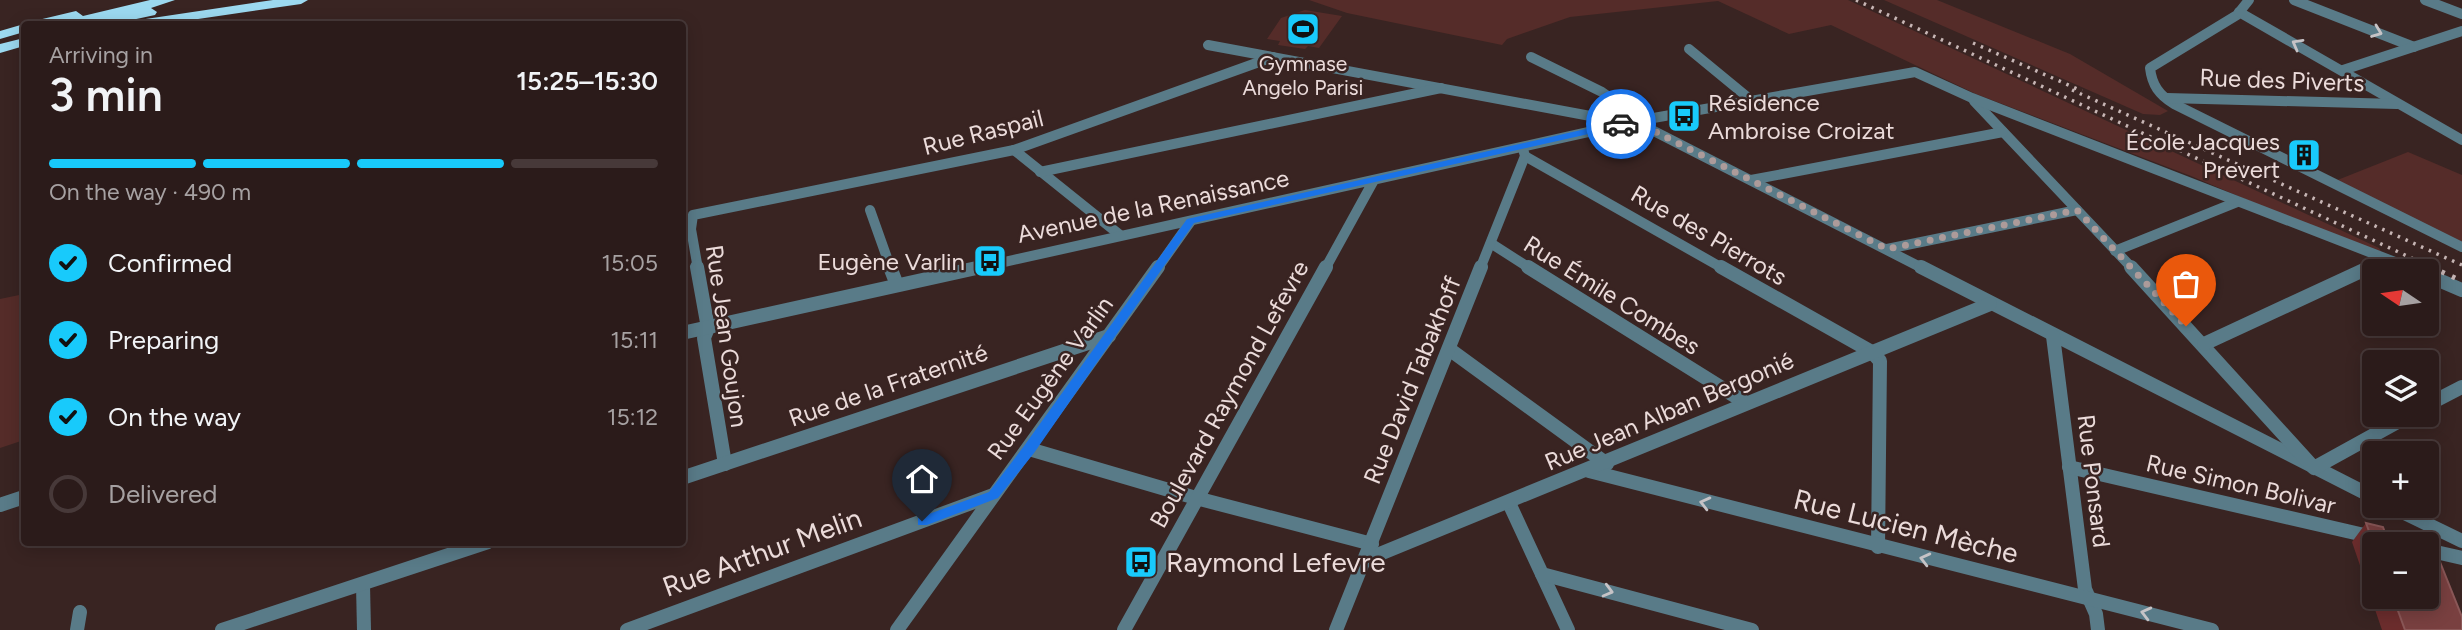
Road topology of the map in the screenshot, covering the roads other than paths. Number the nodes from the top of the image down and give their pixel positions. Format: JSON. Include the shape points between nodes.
{"nodes":[{"id":1,"x":131,"y":0,"type":"edge"},
{"id":2,"x":168,"y":0,"type":"edge"},
{"id":3,"x":204,"y":0,"type":"edge"},
{"id":4,"x":301,"y":0,"type":"edge"},
{"id":5,"x":2249,"y":0,"type":"edge"},
{"id":6,"x":2294,"y":0,"type":"edge"},
{"id":7,"x":2425,"y":0,"type":"edge"},
{"id":8,"x":2239,"y":12,"type":"junction"},
{"id":9,"x":2462,"y":14,"type":"edge"},
{"id":10,"x":50,"y":21,"type":"edge"},
{"id":11,"x":77,"y":21,"type":"edge"},
{"id":12,"x":110,"y":21,"type":"edge"},
{"id":13,"x":159,"y":21,"type":"edge"},
{"id":14,"x":21,"y":29,"type":"edge"},
{"id":15,"x":2462,"y":31,"type":"edge"},
{"id":16,"x":21,"y":34,"type":"edge"},
{"id":17,"x":0,"y":37,"type":"edge"},
{"id":18,"x":1208,"y":45,"type":"dead end"},
{"id":19,"x":21,"y":46,"type":"edge"},
{"id":20,"x":2414,"y":47,"type":"junction"},
{"id":21,"x":1689,"y":49,"type":"dead end"},
{"id":22,"x":0,"y":51,"type":"edge"},
{"id":23,"x":1273,"y":57,"type":"junction"},
{"id":24,"x":1531,"y":57,"type":"dead end"},
{"id":25,"x":2343,"y":70,"type":"junction"},
{"id":26,"x":1443,"y":87,"type":"junction"},
{"id":27,"x":1972,"y":98,"type":"junction"},
{"id":28,"x":2163,"y":98,"type":"junction"},
{"id":29,"x":1751,"y":100,"type":"junction"},
{"id":30,"x":2399,"y":104,"type":"junction"},
{"id":31,"x":1637,"y":121,"type":"junction"},
{"id":32,"x":2003,"y":132,"type":"junction"},
{"id":33,"x":2460,"y":137,"type":"edge"},
{"id":34,"x":1014,"y":150,"type":"junction"},
{"id":35,"x":1524,"y":151,"type":"junction"},
{"id":36,"x":1040,"y":172,"type":"junction"},
{"id":37,"x":1374,"y":180,"type":"junction"},
{"id":38,"x":1751,"y":181,"type":"junction"},
{"id":39,"x":2237,"y":202,"type":"junction"},
{"id":40,"x":870,"y":210,"type":"dead end"},
{"id":41,"x":2077,"y":210,"type":"junction"},
{"id":42,"x":693,"y":215,"type":"joint"},
{"id":43,"x":1191,"y":221,"type":"junction"},
{"id":44,"x":687,"y":230,"type":"edge"},
{"id":45,"x":1120,"y":235,"type":"junction"},
{"id":46,"x":1492,"y":244,"type":"junction"},
{"id":47,"x":2462,"y":247,"type":"edge"},
{"id":48,"x":1887,"y":249,"type":"junction"},
{"id":49,"x":2115,"y":251,"type":"junction"},
{"id":50,"x":2382,"y":259,"type":"edge"},
{"id":51,"x":2362,"y":271,"type":"edge"},
{"id":52,"x":2440,"y":281,"type":"edge"},
{"id":53,"x":897,"y":285,"type":"junction"},
{"id":54,"x":2462,"y":290,"type":"edge"},
{"id":55,"x":1990,"y":304,"type":"junction"},
{"id":56,"x":708,"y":328,"type":"junction"},
{"id":57,"x":686,"y":332,"type":"edge"},
{"id":58,"x":1109,"y":336,"type":"junction"},
{"id":59,"x":2053,"y":336,"type":"junction"},
{"id":60,"x":2204,"y":344,"type":"junction"},
{"id":61,"x":1449,"y":349,"type":"junction"},
{"id":62,"x":1872,"y":352,"type":"junction"},
{"id":63,"x":2462,"y":387,"type":"edge"},
{"id":64,"x":2439,"y":399,"type":"edge"},
{"id":65,"x":1746,"y":403,"type":"junction"},
{"id":66,"x":2388,"y":427,"type":"edge"},
{"id":67,"x":1029,"y":449,"type":"junction"},
{"id":68,"x":725,"y":464,"type":"junction"},
{"id":69,"x":1606,"y":464,"type":"junction"},
{"id":70,"x":2069,"y":467,"type":"junction"},
{"id":71,"x":2314,"y":468,"type":"junction"},
{"id":72,"x":1589,"y":471,"type":"junction"},
{"id":73,"x":686,"y":477,"type":"edge"},
{"id":74,"x":2362,"y":492,"type":"edge"},
{"id":75,"x":993,"y":495,"type":"junction"},
{"id":76,"x":21,"y":498,"type":"edge"},
{"id":77,"x":1196,"y":498,"type":"junction"},
{"id":78,"x":1509,"y":503,"type":"junction"},
{"id":79,"x":0,"y":505,"type":"edge"},
{"id":80,"x":2415,"y":518,"type":"edge"},
{"id":81,"x":2362,"y":535,"type":"edge"},
{"id":82,"x":2462,"y":541,"type":"edge"},
{"id":83,"x":1372,"y":544,"type":"junction"},
{"id":84,"x":476,"y":546,"type":"edge"},
{"id":85,"x":1878,"y":547,"type":"junction"},
{"id":86,"x":2439,"y":553,"type":"edge"},
{"id":87,"x":2462,"y":558,"type":"edge"},
{"id":88,"x":1365,"y":561,"type":"junction"},
{"id":89,"x":1542,"y":574,"type":"junction"},
{"id":90,"x":363,"y":585,"type":"junction"},
{"id":91,"x":2090,"y":599,"type":"junction"},
{"id":92,"x":80,"y":612,"type":"dead end"},
{"id":93,"x":77,"y":630,"type":"edge"},
{"id":94,"x":222,"y":630,"type":"edge"},
{"id":95,"x":363,"y":630,"type":"edge"},
{"id":96,"x":627,"y":630,"type":"edge"},
{"id":97,"x":897,"y":630,"type":"edge"},
{"id":98,"x":1124,"y":630,"type":"edge"},
{"id":99,"x":1336,"y":630,"type":"edge"},
{"id":100,"x":1567,"y":630,"type":"edge"},
{"id":101,"x":1752,"y":630,"type":"edge"},
{"id":102,"x":2098,"y":630,"type":"edge"},
{"id":103,"x":2212,"y":630,"type":"edge"}],
"edges":[{"from":1,"to":10,"type":"highway"},
{"from":2,"to":11,"type":"highway"},
{"from":3,"to":12,"type":"highway"},
{"from":4,"to":13,"type":"highway"},
{"from":5,"to":8,"type":"street"},
{"from":6,"to":20,"type":"street","one_way":true},
{"from":7,"to":9,"type":"street"},
{"from":25,"to":8,"type":"street","one_way":true},
{"from":8,"to":28,"type":"street","via":[[2150,68],[2151,82]]},
{"from":14,"to":17,"type":"highway"},
{"from":15,"to":20,"type":"street"},
{"from":16,"to":17,"type":"highway"},
{"from":18,"to":23,"type":"street"},
{"from":19,"to":22,"type":"highway"},
{"from":20,"to":25,"type":"street"},
{"from":21,"to":29,"type":"street"},
{"from":23,"to":26,"type":"street"},
{"from":23,"to":34,"type":"street","name":"Rue Raspail"},
{"from":24,"to":31,"type":"street","via":[[1602,92]]},
{"from":25,"to":30,"type":"street"},
{"from":26,"to":31,"type":"street"},
{"from":26,"to":36,"type":"street"},
{"from":27,"to":29,"type":"street","name":"Avenue de la Renaissance","via":[[1915,72]]},
{"from":27,"to":32,"type":"street"},
{"from":27,"to":39,"type":"street"},
{"from":28,"to":30,"type":"street","name":"Rue des Piverts"},
{"from":28,"to":47,"type":"street"},
{"from":29,"to":31,"type":"street","name":"Avenue de la Renaissance"},
{"from":30,"to":33,"type":"street"},
{"from":31,"to":35,"type":"street","name":"Avenue de la Renaissance"},
{"from":31,"to":38,"type":"street"},
{"from":32,"to":38,"type":"street"},
{"from":32,"to":41,"type":"street"},
{"from":34,"to":36,"type":"street"},
{"from":34,"to":42,"type":"street","name":"Rue Raspail"},
{"from":35,"to":37,"type":"street","name":"Avenue de la Renaissance"},
{"from":35,"to":46,"type":"street","name":"Rue David Tabakhoff"},
{"from":35,"to":62,"type":"street","name":"Rue des Pierrots"},
{"from":36,"to":45,"type":"street"},
{"from":37,"to":43,"type":"street","name":"Avenue de la Renaissance"},
{"from":37,"to":77,"type":"street","name":"Boulevard Raymond Lefevre"},
{"from":38,"to":48,"type":"street"},
{"from":39,"to":49,"type":"street"},
{"from":39,"to":50,"type":"street"},
{"from":40,"to":53,"type":"street"},
{"from":41,"to":48,"type":"street"},
{"from":41,"to":49,"type":"street"},
{"from":42,"to":44,"type":"street","name":"Rue Jean Goujon"},
{"from":43,"to":45,"type":"street","name":"Avenue de la Renaissance"},
{"from":43,"to":58,"type":"street","name":"Rue Eugène Varlin"},
{"from":44,"to":56,"type":"street","name":"Rue Jean Goujon"},
{"from":45,"to":53,"type":"street","name":"Avenue de la Renaissance"},
{"from":46,"to":61,"type":"street","name":"Rue David Tabakhoff"},
{"from":46,"to":65,"type":"street","name":"Rue Émile Combes"},
{"from":48,"to":55,"type":"street"},
{"from":49,"to":60,"type":"street"},
{"from":51,"to":60,"type":"street"},
{"from":52,"to":54,"type":"street"},
{"from":53,"to":56,"type":"street","name":"Avenue de la Renaissance"},
{"from":55,"to":59,"type":"street"},
{"from":55,"to":62,"type":"street","name":"Rue Jean Alban Bergonié"},
{"from":56,"to":57,"type":"street","name":"Avenue de la Renaissance"},
{"from":56,"to":68,"type":"street","name":"Rue Jean Goujon","via":[[704,338]]},
{"from":58,"to":67,"type":"street","name":"Rue Eugène Varlin"},
{"from":58,"to":68,"type":"street","name":"Rue de la Fraternité"},
{"from":59,"to":70,"type":"street","name":"Rue Ponsard"},
{"from":59,"to":71,"type":"street"},
{"from":60,"to":71,"type":"street"},
{"from":61,"to":69,"type":"street"},
{"from":61,"to":83,"type":"street","name":"Rue David Tabakhoff"},
{"from":62,"to":65,"type":"street","name":"Rue Jean Alban Bergonié"},
{"from":62,"to":85,"type":"street","via":[[1880,361]]},
{"from":63,"to":64,"type":"street"},
{"from":65,"to":69,"type":"street","name":"Rue Jean Alban Bergonié"},
{"from":66,"to":71,"type":"street"},
{"from":67,"to":75,"type":"street","name":"Rue Eugène Varlin"},
{"from":67,"to":77,"type":"street"},
{"from":68,"to":73,"type":"street","name":"Rue de la Fraternité"},
{"from":69,"to":72,"type":"street","name":"Rue Jean Alban Bergonié"},
{"from":70,"to":81,"type":"street","name":"Rue Simon Bolivar"},
{"from":70,"to":91,"type":"street","name":"Rue Ponsard"},
{"from":71,"to":74,"type":"street"},
{"from":72,"to":78,"type":"street","name":"Rue Jean Alban Bergonié"},
{"from":85,"to":72,"type":"street","name":"Rue Lucien Mèche","one_way":true},
{"from":75,"to":96,"type":"street","name":"Rue Arthur Melin"},
{"from":75,"to":97,"type":"street","name":"Rue Eugène Varlin"},
{"from":76,"to":79,"type":"street"},
{"from":77,"to":83,"type":"street"},
{"from":77,"to":98,"type":"street","name":"Boulevard Raymond Lefevre"},
{"from":78,"to":88,"type":"street","name":"Rue Jean Alban Bergonié"},
{"from":78,"to":89,"type":"street"},
{"from":80,"to":82,"type":"street"},
{"from":83,"to":88,"type":"street","name":"Rue David Tabakhoff"},
{"from":84,"to":90,"type":"street"},
{"from":91,"to":85,"type":"street","name":"Rue Lucien Mèche","one_way":true},
{"from":86,"to":87,"type":"street"},
{"from":88,"to":99,"type":"street","name":"Rue David Tabakhoff"},
{"from":89,"to":100,"type":"street"},
{"from":89,"to":101,"type":"street","one_way":true},
{"from":90,"to":94,"type":"street"},
{"from":90,"to":95,"type":"street"},
{"from":91,"to":102,"type":"street","name":"Rue Ponsard"},
{"from":103,"to":91,"type":"street","name":"Rue Lucien Mèche","one_way":true},
{"from":92,"to":93,"type":"street"}]}
